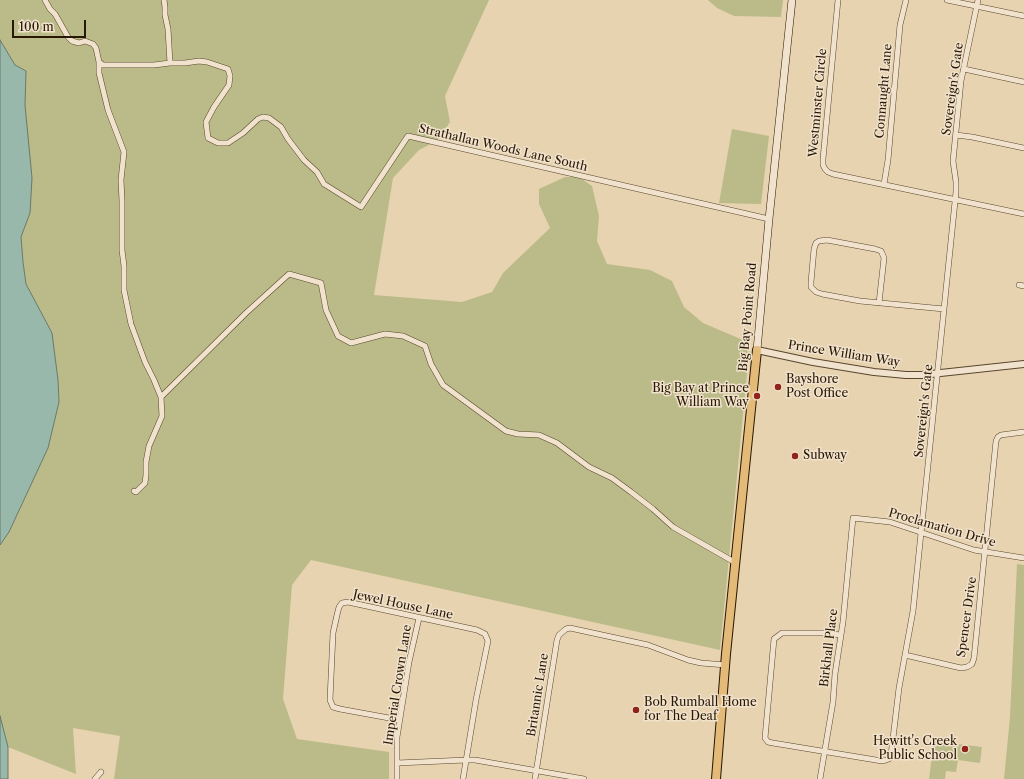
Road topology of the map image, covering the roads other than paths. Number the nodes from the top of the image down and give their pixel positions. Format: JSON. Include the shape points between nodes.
{"nodes":[{"id":1,"x":45,"y":0,"type":"edge"},
{"id":2,"x":164,"y":0,"type":"edge"},
{"id":3,"x":792,"y":0,"type":"edge"},
{"id":4,"x":838,"y":0,"type":"edge"},
{"id":5,"x":906,"y":0,"type":"edge"},
{"id":6,"x":946,"y":0,"type":"edge"},
{"id":7,"x":978,"y":0,"type":"edge"},
{"id":8,"x":977,"y":6,"type":"junction"},
{"id":9,"x":1024,"y":16,"type":"edge"},
{"id":10,"x":99,"y":62,"type":"junction"},
{"id":11,"x":170,"y":63,"type":"junction"},
{"id":12,"x":964,"y":70,"type":"junction"},
{"id":13,"x":1024,"y":82,"type":"edge"},
{"id":14,"x":956,"y":135,"type":"junction"},
{"id":15,"x":1024,"y":148,"type":"edge"},
{"id":16,"x":884,"y":184,"type":"junction"},
{"id":17,"x":955,"y":200,"type":"junction"},
{"id":18,"x":1024,"y":214,"type":"edge"},
{"id":19,"x":769,"y":219,"type":"junction"},
{"id":20,"x":879,"y":303,"type":"junction"},
{"id":21,"x":944,"y":309,"type":"junction"},
{"id":22,"x":757,"y":350,"type":"junction"},
{"id":23,"x":1024,"y":364,"type":"edge"},
{"id":24,"x":937,"y":373,"type":"junction"},
{"id":25,"x":161,"y":397,"type":"junction"},
{"id":26,"x":1024,"y":432,"type":"edge"},
{"id":27,"x":134,"y":491,"type":"dead end"},
{"id":28,"x":853,"y":518,"type":"joint"},
{"id":29,"x":921,"y":532,"type":"junction"},
{"id":30,"x":985,"y":552,"type":"junction"},
{"id":31,"x":1024,"y":558,"type":"edge"},
{"id":32,"x":736,"y":563,"type":"junction"},
{"id":33,"x":419,"y":618,"type":"junction"},
{"id":34,"x":841,"y":635,"type":"junction"},
{"id":35,"x":905,"y":655,"type":"junction"},
{"id":36,"x":726,"y":665,"type":"junction"},
{"id":37,"x":400,"y":720,"type":"junction"},
{"id":38,"x":825,"y":751,"type":"junction"},
{"id":39,"x":466,"y":760,"type":"junction"},
{"id":40,"x":397,"y":763,"type":"junction"},
{"id":41,"x":537,"y":771,"type":"junction"},
{"id":42,"x":101,"y":772,"type":"dead end"},
{"id":43,"x":95,"y":779,"type":"edge"},
{"id":44,"x":397,"y":779,"type":"edge"},
{"id":45,"x":463,"y":779,"type":"edge"},
{"id":46,"x":535,"y":779,"type":"edge"},
{"id":47,"x":584,"y":779,"type":"edge"},
{"id":48,"x":716,"y":779,"type":"edge"},
{"id":49,"x":820,"y":779,"type":"edge"}],
"edges":[{"from":1,"to":10,"type":"street","via":[[72,41],[93,44]]},
{"from":2,"to":11,"type":"street"},
{"from":3,"to":19,"type":"main road","name":"Big Bay Point Road"},
{"from":4,"to":16,"type":"street","name":"Westminster Circle","via":[[823,165],[828,172]]},
{"from":5,"to":16,"type":"street","name":"Connaught Lane","via":[[900,25]]},
{"from":6,"to":8,"type":"street"},
{"from":7,"to":8,"type":"street","name":"Sovereign's Gate"},
{"from":8,"to":9,"type":"street"},
{"from":8,"to":12,"type":"street","name":"Sovereign's Gate"},
{"from":10,"to":11,"type":"street","name":"Strathallan Woods Lane South","via":[[103,65]]},
{"from":10,"to":25,"type":"street","via":[[99,73],[108,110],[124,152],[121,180],[122,242],[127,310],[145,362]]},
{"from":11,"to":19,"type":"street","name":"Strathallan Woods Lane South","via":[[207,62],[228,69],[229,85],[206,122],[208,138],[218,143],[228,143],[258,119],[269,118],[281,127],[324,184],[361,207],[408,136]]},
{"from":12,"to":13,"type":"street"},
{"from":12,"to":14,"type":"street","name":"Sovereign's Gate"},
{"from":14,"to":15,"type":"street"},
{"from":14,"to":17,"type":"street","name":"Sovereign's Gate","via":[[953,162]]},
{"from":16,"to":17,"type":"street","name":"Westminster Circle"},
{"from":17,"to":18,"type":"street","name":"Westminster Circle"},
{"from":17,"to":21,"type":"street","name":"Sovereign's Gate"},
{"from":19,"to":22,"type":"main road","name":"Big Bay Point Road"},
{"from":20,"to":20,"type":"street","via":[[884,258],[882,253],[876,248],[827,240],[816,243],[811,282],[814,291]]},
{"from":20,"to":21,"type":"street"},
{"from":21,"to":24,"type":"street","name":"Sovereign's Gate"},
{"from":22,"to":24,"type":"street","name":"Prince William Way","via":[[885,374]]},
{"from":22,"to":32,"type":"main road","name":"Big Bay Point Road"},
{"from":23,"to":24,"type":"street","name":"Prince William Way"},
{"from":24,"to":29,"type":"street","name":"Sovereign's Gate"},
{"from":25,"to":27,"type":"street","via":[[162,416],[148,446],[144,483],[136,492]]},
{"from":25,"to":32,"type":"street","via":[[288,274],[321,283],[326,310],[338,336],[351,343],[385,334],[403,336],[424,346],[443,385],[506,431],[539,435],[557,443],[589,467],[612,478],[673,527]]},
{"from":26,"to":30,"type":"street","via":[[1001,435],[996,441]]},
{"from":28,"to":29,"type":"street","name":"Proclamation Drive","via":[[890,522]]},
{"from":28,"to":34,"type":"street","name":"Birkhall Place"},
{"from":29,"to":30,"type":"street","name":"Proclamation Drive"},
{"from":29,"to":35,"type":"street","name":"Sovereign's Gate","via":[[913,611]]},
{"from":30,"to":31,"type":"street","name":"Proclamation Drive"},
{"from":30,"to":35,"type":"street","name":"Spencer Drive","via":[[972,664],[961,668]]},
{"from":32,"to":36,"type":"main road","name":"Big Bay Point Road"},
{"from":33,"to":37,"type":"street","name":"Imperial Crown Lane"},
{"from":33,"to":37,"type":"street","name":"Jewel House Lane","via":[[348,602],[342,603],[339,607],[336,621],[330,693],[333,707]]},
{"from":33,"to":39,"type":"street","name":"Jewel House Lane","via":[[477,630],[487,637]]},
{"from":34,"to":38,"type":"street","name":"Birkhall Place"},
{"from":34,"to":38,"type":"street","via":[[782,633],[774,639],[765,738],[769,742]]},
{"from":35,"to":38,"type":"street","name":"Sovereign's Gate","via":[[889,759],[882,761]]},
{"from":36,"to":41,"type":"street","name":"Britannic Lane","via":[[701,663],[648,645],[566,629],[557,640]]},
{"from":36,"to":48,"type":"main road","name":"Big Bay Point Road"},
{"from":37,"to":40,"type":"street","name":"Imperial Crown Lane"},
{"from":38,"to":49,"type":"street","name":"Birkhall Place"},
{"from":39,"to":40,"type":"street"},
{"from":39,"to":41,"type":"street"},
{"from":39,"to":45,"type":"street","name":"Jewel House Lane"},
{"from":40,"to":44,"type":"street","name":"Imperial Crown Lane"},
{"from":41,"to":46,"type":"street","name":"Britannic Lane"},
{"from":41,"to":47,"type":"street"},
{"from":42,"to":43,"type":"street"}]}
